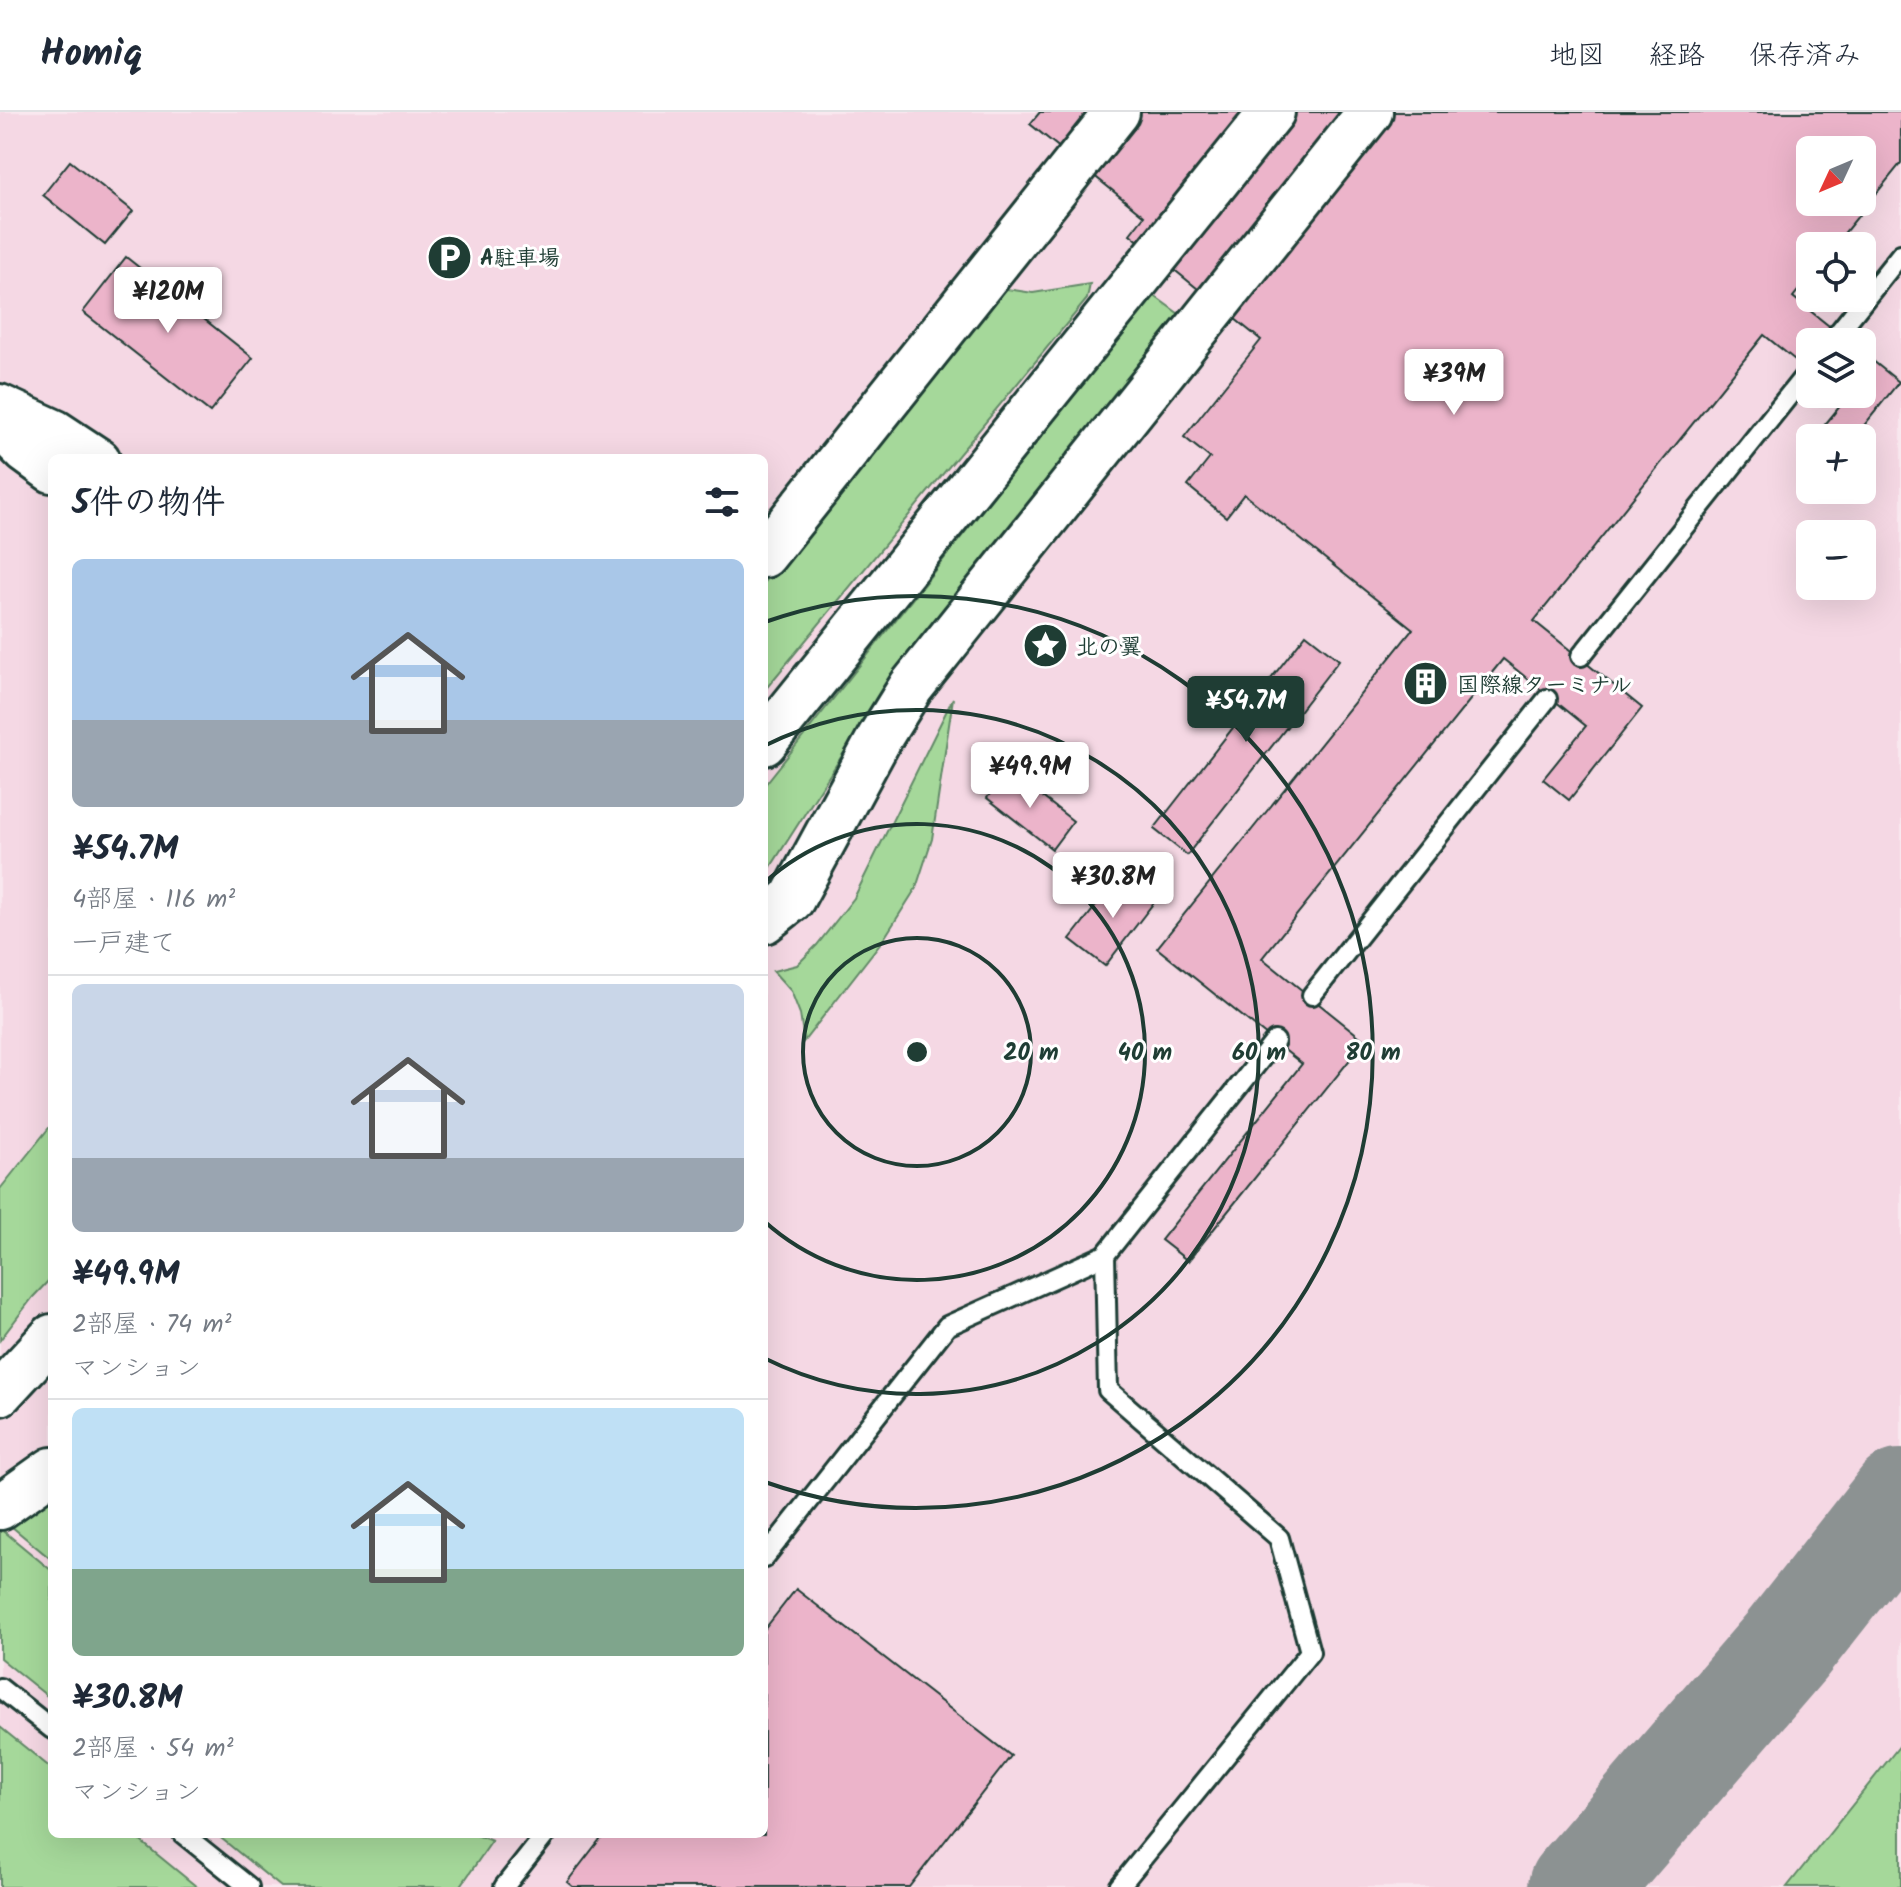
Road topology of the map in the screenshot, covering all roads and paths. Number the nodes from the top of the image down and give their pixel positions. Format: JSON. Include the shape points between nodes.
{"nodes":[{"id":1,"x":1117,"y":112,"type":"edge"},
{"id":2,"x":1272,"y":112,"type":"edge"},
{"id":3,"x":1370,"y":112,"type":"edge"},
{"id":4,"x":1901,"y":254,"type":"edge"},
{"id":5,"x":1842,"y":328,"type":"edge"},
{"id":6,"x":1796,"y":387,"type":"edge"},
{"id":7,"x":0,"y":403,"type":"edge"},
{"id":8,"x":0,"y":425,"type":"edge"},
{"id":9,"x":95,"y":454,"type":"edge"},
{"id":10,"x":48,"y":467,"type":"edge"},
{"id":11,"x":768,"y":550,"type":"edge"},
{"id":12,"x":1581,"y":656,"type":"dead end"},
{"id":13,"x":1547,"y":699,"type":"dead end"},
{"id":14,"x":768,"y":738,"type":"edge"},
{"id":15,"x":768,"y":918,"type":"edge"},
{"id":16,"x":1312,"y":995,"type":"dead end"},
{"id":17,"x":1275,"y":1041,"type":"dead end"},
{"id":18,"x":1105,"y":1255,"type":"junction"},
{"id":19,"x":48,"y":1341,"type":"edge"},
{"id":20,"x":48,"y":1380,"type":"edge"},
{"id":21,"x":0,"y":1393,"type":"edge"},
{"id":22,"x":0,"y":1414,"type":"edge"},
{"id":23,"x":48,"y":1473,"type":"edge"},
{"id":24,"x":0,"y":1507,"type":"edge"},
{"id":25,"x":768,"y":1553,"type":"edge"},
{"id":26,"x":0,"y":1688,"type":"edge"},
{"id":27,"x":48,"y":1726,"type":"edge"},
{"id":28,"x":188,"y":1838,"type":"edge"},
{"id":29,"x":543,"y":1838,"type":"edge"},
{"id":30,"x":511,"y":1885,"type":"edge"},
{"id":31,"x":249,"y":1887,"type":"edge"},
{"id":32,"x":1119,"y":1887,"type":"edge"}],
"edges":[{"from":1,"to":11,"type":"street"},
{"from":2,"to":14,"type":"street"},
{"from":3,"to":15,"type":"street","via":[[911,687],[792,899]]},
{"from":4,"to":5,"type":"lane"},
{"from":6,"to":12,"type":"lane"},
{"from":7,"to":9,"type":"street","via":[[57,429]]},
{"from":8,"to":10,"type":"street"},
{"from":13,"to":16,"type":"lane"},
{"from":17,"to":18,"type":"lane"},
{"from":18,"to":25,"type":"lane","via":[[947,1326]]},
{"from":18,"to":32,"type":"lane","via":[[1108,1390],[1279,1538],[1310,1652]]},
{"from":19,"to":21,"type":"street"},
{"from":20,"to":22,"type":"street"},
{"from":23,"to":24,"type":"street"},
{"from":26,"to":27,"type":"lane"},
{"from":28,"to":31,"type":"lane"},
{"from":29,"to":30,"type":"lane"}]}
